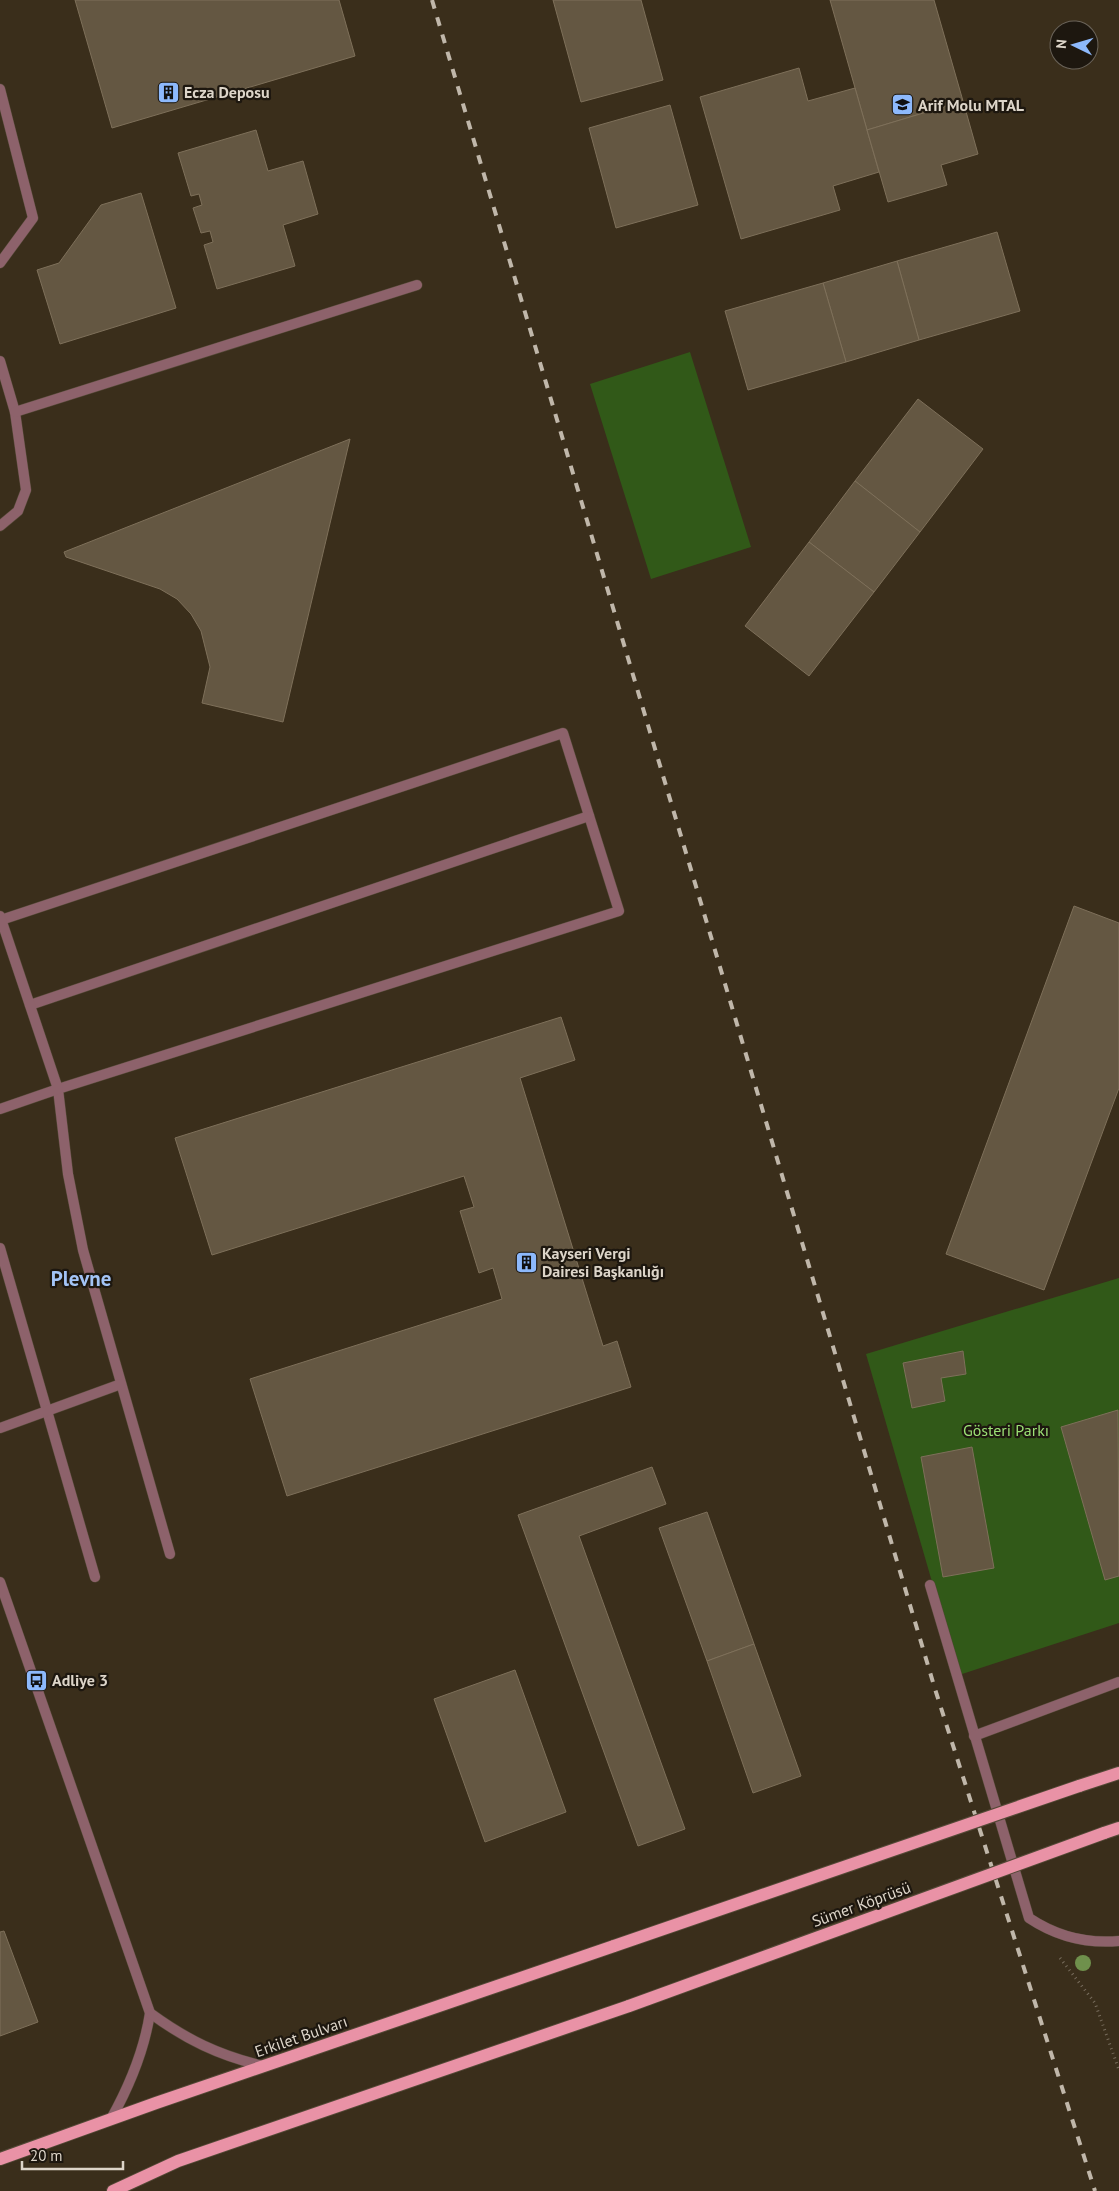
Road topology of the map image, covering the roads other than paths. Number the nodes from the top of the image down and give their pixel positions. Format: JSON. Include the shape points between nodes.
{"nodes":[{"id":1,"x":0,"y":89,"type":"edge"},
{"id":2,"x":0,"y":263,"type":"edge"},
{"id":3,"x":417,"y":284,"type":"dead end"},
{"id":4,"x":0,"y":361,"type":"edge"},
{"id":5,"x":15,"y":412,"type":"junction"},
{"id":6,"x":0,"y":526,"type":"edge"},
{"id":7,"x":589,"y":816,"type":"junction"},
{"id":8,"x":1,"y":918,"type":"edge"},
{"id":9,"x":30,"y":1005,"type":"junction"},
{"id":10,"x":58,"y":1089,"type":"junction"},
{"id":11,"x":0,"y":1109,"type":"edge"},
{"id":12,"x":0,"y":1248,"type":"edge"},
{"id":13,"x":122,"y":1384,"type":"junction"},
{"id":14,"x":47,"y":1412,"type":"junction"},
{"id":15,"x":0,"y":1428,"type":"edge"},
{"id":16,"x":170,"y":1554,"type":"dead end"},
{"id":17,"x":95,"y":1577,"type":"dead end"},
{"id":18,"x":0,"y":1582,"type":"edge"},
{"id":19,"x":930,"y":1585,"type":"dead end"},
{"id":20,"x":1119,"y":1682,"type":"edge"},
{"id":21,"x":974,"y":1736,"type":"junction"},
{"id":22,"x":1119,"y":1773,"type":"edge"},
{"id":23,"x":1119,"y":1828,"type":"edge"},
{"id":24,"x":1119,"y":1941,"type":"edge"},
{"id":25,"x":150,"y":2013,"type":"junction"},
{"id":26,"x":263,"y":2066,"type":"junction"},
{"id":27,"x":111,"y":2119,"type":"junction"},
{"id":28,"x":0,"y":2159,"type":"edge"},
{"id":29,"x":112,"y":2191,"type":"edge"}],
"edges":[{"from":1,"to":2,"type":"street","via":[[33,218]]},
{"from":3,"to":5,"type":"street"},
{"from":4,"to":5,"type":"street"},
{"from":5,"to":6,"type":"street","via":[[26,490],[18,511]]},
{"from":7,"to":8,"type":"street","via":[[563,733]]},
{"from":7,"to":9,"type":"street"},
{"from":7,"to":10,"type":"street","via":[[619,911]]},
{"from":8,"to":9,"type":"street"},
{"from":9,"to":10,"type":"street"},
{"from":10,"to":11,"type":"street"},
{"from":10,"to":13,"type":"street","via":[[68,1174],[83,1250]]},
{"from":12,"to":14,"type":"street"},
{"from":13,"to":14,"type":"street"},
{"from":13,"to":16,"type":"street"},
{"from":14,"to":15,"type":"street"},
{"from":14,"to":17,"type":"street"},
{"from":18,"to":25,"type":"street"},
{"from":19,"to":21,"type":"street"},
{"from":20,"to":21,"type":"street"},
{"from":21,"to":24,"type":"street","via":[[1029,1918],[1061,1935],[1079,1940]]},
{"from":22,"to":26,"type":"main road","name":"Erkilet Bulvarı","bridge":true},
{"from":23,"to":29,"type":"main road","name":"Sümer Köprüsü","bridge":true,"via":[[629,2006],[178,2161]]},
{"from":25,"to":26,"type":"street","via":[[197,2044],[229,2058]]},
{"from":25,"to":27,"type":"street","via":[[139,2062]]},
{"from":26,"to":27,"type":"main road","name":"Erkilet Bulvarı"},
{"from":27,"to":28,"type":"main road","name":"Erkilet Bulvarı"}]}
